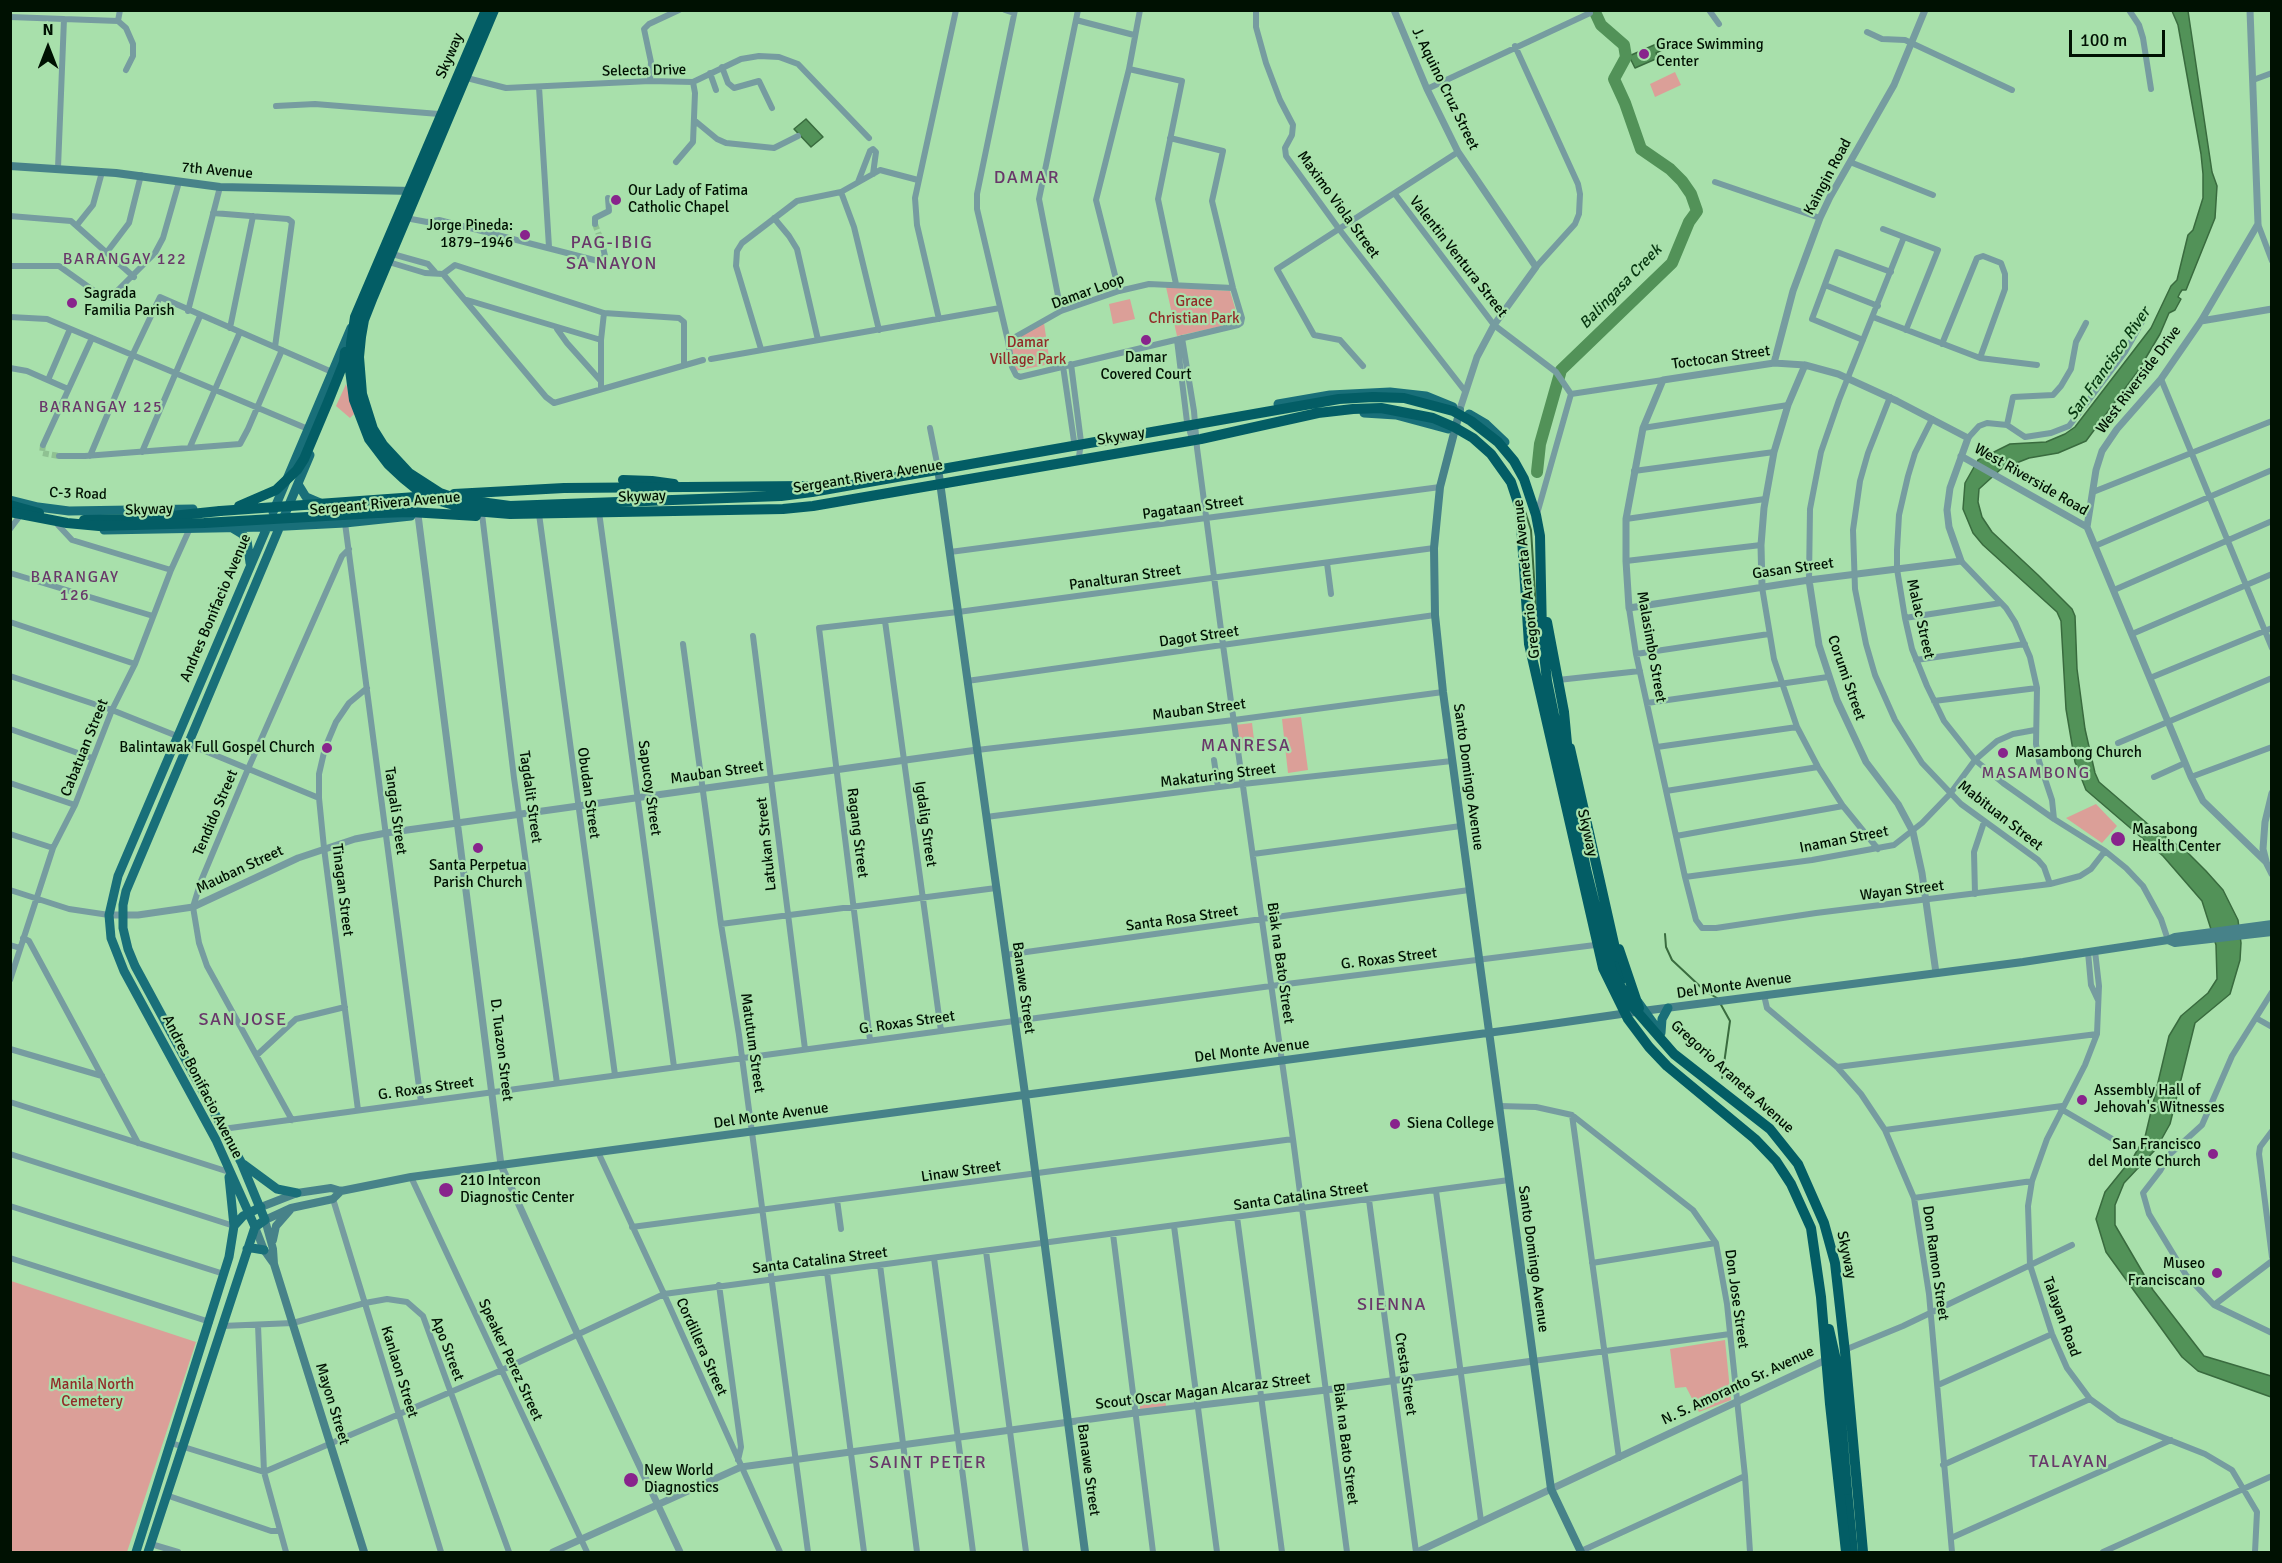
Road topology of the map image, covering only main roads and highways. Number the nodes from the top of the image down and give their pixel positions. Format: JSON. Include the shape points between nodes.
{"nodes":[{"id":1,"x":484,"y":10,"type":"edge"},
{"id":2,"x":496,"y":10,"type":"edge"},
{"id":3,"x":10,"y":166,"type":"edge"},
{"id":4,"x":408,"y":190,"type":"junction"},
{"id":5,"x":423,"y":191,"type":"junction"},
{"id":6,"x":355,"y":317,"type":"junction"},
{"id":7,"x":348,"y":365,"type":"junction"},
{"id":8,"x":1460,"y":409,"type":"junction"},
{"id":9,"x":1454,"y":431,"type":"junction"},
{"id":10,"x":938,"y":468,"type":"junction"},
{"id":11,"x":623,"y":480,"type":"dead end"},
{"id":12,"x":940,"y":481,"type":"junction"},
{"id":13,"x":298,"y":484,"type":"junction"},
{"id":14,"x":692,"y":486,"type":"junction"},
{"id":15,"x":847,"y":486,"type":"junction"},
{"id":16,"x":830,"y":487,"type":"junction"},
{"id":17,"x":446,"y":499,"type":"junction"},
{"id":18,"x":591,"y":499,"type":"junction"},
{"id":19,"x":10,"y":500,"type":"edge"},
{"id":20,"x":10,"y":505,"type":"edge"},
{"id":21,"x":337,"y":506,"type":"junction"},
{"id":22,"x":288,"y":507,"type":"junction"},
{"id":23,"x":275,"y":508,"type":"junction"},
{"id":24,"x":220,"y":511,"type":"junction"},
{"id":25,"x":595,"y":512,"type":"junction"},
{"id":26,"x":13,"y":514,"type":"edge"},
{"id":27,"x":576,"y":514,"type":"junction"},
{"id":28,"x":280,"y":526,"type":"junction"},
{"id":29,"x":267,"y":527,"type":"junction"},
{"id":30,"x":232,"y":528,"type":"junction"},
{"id":31,"x":250,"y":565,"type":"junction"},
{"id":32,"x":1540,"y":586,"type":"junction"},
{"id":33,"x":1526,"y":615,"type":"junction"},
{"id":34,"x":1545,"y":683,"type":"junction"},
{"id":35,"x":2271,"y":924,"type":"edge"},
{"id":36,"x":2256,"y":930,"type":"junction"},
{"id":37,"x":2271,"y":932,"type":"edge"},
{"id":38,"x":1610,"y":989,"type":"junction"},
{"id":39,"x":1668,"y":1008,"type":"junction"},
{"id":40,"x":1639,"y":1010,"type":"junction"},
{"id":41,"x":1623,"y":1014,"type":"junction"},
{"id":42,"x":1489,"y":1033,"type":"junction"},
{"id":43,"x":1657,"y":1033,"type":"junction"},
{"id":44,"x":1649,"y":1047,"type":"junction"},
{"id":45,"x":1024,"y":1094,"type":"junction"},
{"id":46,"x":241,"y":1162,"type":"junction"},
{"id":47,"x":229,"y":1172,"type":"junction"},
{"id":48,"x":341,"y":1191,"type":"junction"},
{"id":49,"x":297,"y":1193,"type":"junction"},
{"id":50,"x":261,"y":1207,"type":"junction"},
{"id":51,"x":291,"y":1208,"type":"junction"},
{"id":52,"x":248,"y":1212,"type":"junction"},
{"id":53,"x":265,"y":1220,"type":"junction"},
{"id":54,"x":234,"y":1226,"type":"junction"},
{"id":55,"x":255,"y":1227,"type":"junction"},
{"id":56,"x":248,"y":1249,"type":"junction"},
{"id":57,"x":269,"y":1250,"type":"junction"},
{"id":58,"x":1821,"y":1297,"type":"junction"},
{"id":59,"x":150,"y":1548,"type":"edge"},
{"id":60,"x":136,"y":1552,"type":"edge"},
{"id":61,"x":364,"y":1552,"type":"edge"},
{"id":62,"x":1085,"y":1552,"type":"edge"},
{"id":63,"x":1580,"y":1552,"type":"edge"},
{"id":64,"x":1845,"y":1552,"type":"edge"},
{"id":65,"x":1853,"y":1552,"type":"edge"},
{"id":66,"x":1864,"y":1552,"type":"edge"}],
"edges":[{"from":1,"to":4,"type":"main road","name":"Andres Bonifacio Avenue"},
{"from":1,"to":6,"type":"highway","name":"Skyway","bridge":true},
{"from":2,"to":5,"type":"main road","name":"Andres Bonifacio Avenue"},
{"from":2,"to":15,"type":"highway","name":"Skyway","bridge":true,"via":[[364,320],[359,357],[362,394],[373,429],[383,445],[408,473],[440,493],[510,506],[781,496]]},
{"from":3,"to":4,"type":"main road","name":"7th Avenue","via":[[102,172],[220,187]]},
{"from":4,"to":5,"type":"main road","name":"7th Avenue"},
{"from":4,"to":23,"type":"main road","name":"Andres Bonifacio Avenue"},
{"from":5,"to":7,"type":"main road","name":"Andres Bonifacio Avenue"},
{"from":6,"to":24,"type":"highway","bridge":true,"via":[[344,362],[297,470],[276,490]]},
{"from":6,"to":27,"type":"highway","name":"Skyway","bridge":true,"via":[[350,370],[358,413],[375,449],[403,478],[437,500],[474,511]]},
{"from":7,"to":13,"type":"main road","name":"Andres Bonifacio Avenue"},
{"from":7,"to":17,"type":"main road","via":[[362,419],[372,440],[399,472],[423,491]]},
{"from":8,"to":9,"type":"main road","name":"Santo Domingo Avenue"},
{"from":8,"to":10,"type":"main road","name":"Sergeant Rivera Avenue","via":[[1426,396],[1390,392],[1330,394]]},
{"from":8,"to":34,"type":"main road","name":"Gregorio Araneta Avenue","via":[[1486,424],[1503,440],[1533,489]]},
{"from":9,"to":12,"type":"main road","name":"Sergeant Rivera Avenue","via":[[1396,415],[1366,412]]},
{"from":9,"to":34,"type":"main road","name":"Gregorio Araneta Avenue","via":[[1490,458],[1513,493],[1524,532],[1528,622]]},
{"from":9,"to":42,"type":"main road","name":"Santo Domingo Avenue","via":[[1440,487],[1434,548],[1435,615]]},
{"from":10,"to":12,"type":"main road","name":"Banawe Street"},
{"from":10,"to":16,"type":"main road","name":"Sergeant Rivera Avenue"},
{"from":11,"to":14,"type":"highway","bridge":true},
{"from":12,"to":25,"type":"main road","name":"Sergeant Rivera Avenue","via":[[813,504]]},
{"from":12,"to":45,"type":"main road","name":"Banawe Street"},
{"from":13,"to":21,"type":"main road","via":[[314,501]]},
{"from":13,"to":22,"type":"main road","name":"Andres Bonifacio Avenue"},
{"from":14,"to":15,"type":"highway","name":"Skyway","bridge":true},
{"from":14,"to":24,"type":"highway","name":"Skyway","bridge":true,"via":[[564,488]]},
{"from":15,"to":32,"type":"highway","name":"Skyway","bridge":true,"via":[[1339,399],[1404,398],[1453,411],[1471,421],[1514,461],[1536,515]]},
{"from":16,"to":17,"type":"main road","name":"Sergeant Rivera Avenue","via":[[781,484],[476,492]]},
{"from":16,"to":18,"type":"main road","name":"Sergeant Rivera Avenue","via":[[781,494]]},
{"from":17,"to":18,"type":"main road","name":"Sergeant Rivera Avenue","via":[[511,503]]},
{"from":17,"to":21,"type":"main road","name":"Sergeant Rivera Avenue"},
{"from":18,"to":25,"type":"main road"},
{"from":19,"to":23,"type":"main road","name":"C-3 Road","via":[[69,511]]},
{"from":20,"to":24,"type":"highway","bridge":true,"via":[[68,519],[100,521]]},
{"from":21,"to":22,"type":"main road","name":"Sergeant Rivera Avenue"},
{"from":22,"to":23,"type":"main road","name":"C-3 Road"},
{"from":22,"to":28,"type":"main road","name":"Andres Bonifacio Avenue"},
{"from":23,"to":29,"type":"main road","name":"Andres Bonifacio Avenue"},
{"from":25,"to":28,"type":"main road","name":"Sergeant Rivera Avenue","via":[[510,516],[466,512]]},
{"from":26,"to":27,"type":"highway","name":"Skyway","bridge":true,"via":[[99,526],[399,513],[509,520]]},
{"from":26,"to":30,"type":"main road","name":"C-3 Road","via":[[58,525],[111,531]]},
{"from":27,"to":33,"type":"highway","name":"Skyway","bridge":true,"via":[[813,506],[1201,439],[1318,413],[1381,408],[1454,426],[1473,438],[1502,468],[1520,509]]},
{"from":28,"to":29,"type":"main road","name":"C-3 Road"},
{"from":28,"to":46,"type":"main road","name":"Andres Bonifacio Avenue","via":[[126,891],[122,915],[135,966]]},
{"from":29,"to":30,"type":"main road","name":"C-3 Road"},
{"from":29,"to":31,"type":"main road","name":"Andres Bonifacio Avenue"},
{"from":30,"to":31,"type":"main road","via":[[247,540]]},
{"from":31,"to":47,"type":"main road","name":"Andres Bonifacio Avenue","via":[[118,876],[109,915],[111,938],[124,971],[216,1140]]},
{"from":32,"to":40,"type":"highway","name":"Skyway","bridge":true,"via":[[1564,712],[1569,761],[1608,937],[1615,962]]},
{"from":32,"to":43,"type":"highway","name":"Skyway","bridge":true,"via":[[1547,681],[1612,972],[1633,1007]]},
{"from":33,"to":44,"type":"highway","name":"Skyway","bridge":true,"via":[[1557,687],[1622,979]]},
{"from":33,"to":44,"type":"highway","name":"Skyway","bridge":true,"via":[[1531,655],[1603,968],[1628,1019]]},
{"from":34,"to":38,"type":"main road","name":"Gregorio Araneta Avenue","via":[[1595,945]]},
{"from":34,"to":40,"type":"main road","name":"Gregorio Araneta Avenue","via":[[1609,930]]},
{"from":35,"to":36,"type":"main road","name":"Del Monte Avenue"},
{"from":36,"to":37,"type":"main road","name":"Del Monte Avenue"},
{"from":36,"to":39,"type":"main road","name":"Del Monte Avenue"},
{"from":38,"to":40,"type":"main road","via":[[1620,992]]},
{"from":38,"to":41,"type":"main road","name":"Gregorio Araneta Avenue"},
{"from":39,"to":40,"type":"main road","name":"Del Monte Avenue"},
{"from":39,"to":43,"type":"main road"},
{"from":40,"to":41,"type":"main road","name":"Del Monte Avenue"},
{"from":40,"to":43,"type":"highway","name":"Skyway","bridge":true},
{"from":41,"to":42,"type":"main road","name":"Del Monte Avenue"},
{"from":41,"to":64,"type":"main road","name":"Gregorio Araneta Avenue","via":[[1667,1068],[1749,1132],[1773,1156],[1794,1188],[1815,1260]]},
{"from":42,"to":45,"type":"main road","name":"Del Monte Avenue"},
{"from":42,"to":63,"type":"main road","name":"Santo Domingo Avenue","via":[[1551,1489]]},
{"from":43,"to":66,"type":"highway","name":"Skyway","bridge":true,"via":[[1674,1054],[1770,1129],[1798,1164],[1824,1223],[1834,1263],[1845,1352]]},
{"from":43,"to":66,"type":"main road","name":"Gregorio Araneta Avenue","via":[[1759,1116],[1786,1145],[1798,1161],[1827,1227],[1836,1263]]},
{"from":44,"to":58,"type":"highway","name":"Skyway","bridge":true,"via":[[1755,1139],[1784,1173],[1811,1228]]},
{"from":45,"to":48,"type":"main road","name":"Del Monte Avenue","via":[[501,1165]]},
{"from":45,"to":62,"type":"main road","name":"Banawe Street"},
{"from":46,"to":49,"type":"main road","via":[[277,1189]]},
{"from":46,"to":50,"type":"main road","name":"Andres Bonifacio Avenue"},
{"from":47,"to":52,"type":"main road","name":"Andres Bonifacio Avenue"},
{"from":47,"to":54,"type":"main road"},
{"from":48,"to":49,"type":"main road","name":"Del Monte Avenue","via":[[331,1188]]},
{"from":48,"to":51,"type":"main road","via":[[333,1199]]},
{"from":49,"to":50,"type":"main road","name":"Del Monte Avenue"},
{"from":50,"to":52,"type":"main road"},
{"from":50,"to":53,"type":"main road","name":"Andres Bonifacio Avenue"},
{"from":51,"to":53,"type":"main road"},
{"from":51,"to":57,"type":"main road","via":[[276,1226]]},
{"from":52,"to":54,"type":"main road"},
{"from":52,"to":55,"type":"main road","name":"Andres Bonifacio Avenue"},
{"from":53,"to":55,"type":"main road"},
{"from":53,"to":57,"type":"main road","name":"Mayon Street"},
{"from":54,"to":60,"type":"main road","via":[[210,1322]]},
{"from":55,"to":56,"type":"main road"},
{"from":55,"to":57,"type":"main road","name":"Mayon Street"},
{"from":56,"to":57,"type":"main road"},
{"from":56,"to":59,"type":"main road"},
{"from":57,"to":61,"type":"main road","name":"Mayon Street"},
{"from":58,"to":64,"type":"highway","name":"Skyway","bridge":true},
{"from":58,"to":65,"type":"highway","bridge":true,"via":[[1836,1360]]}]}
